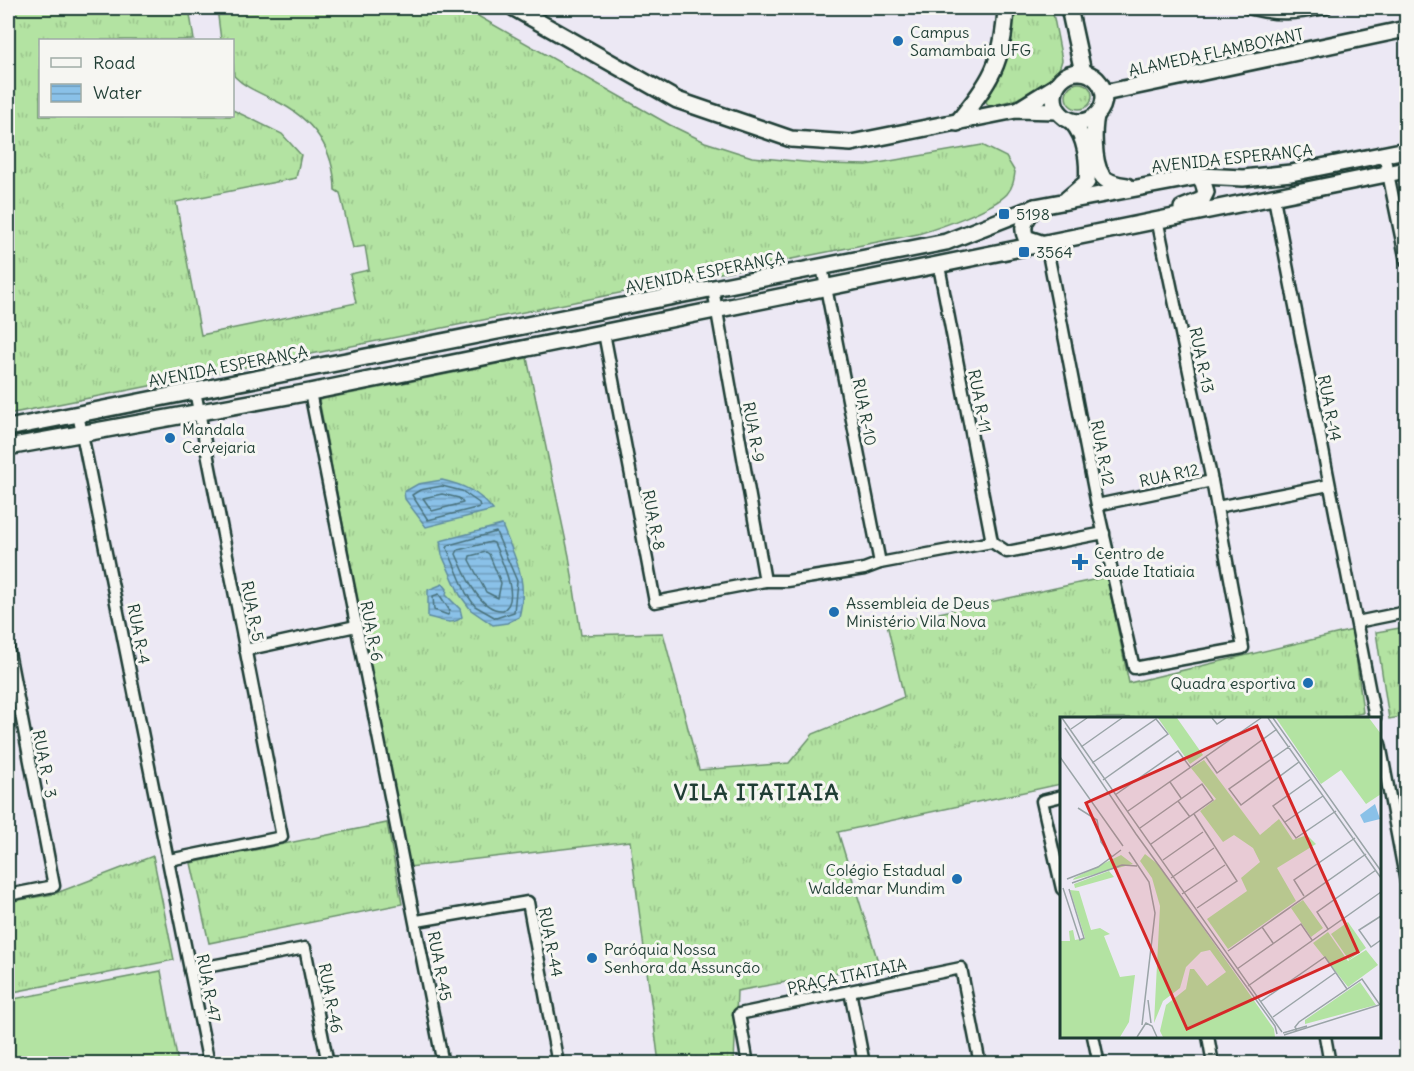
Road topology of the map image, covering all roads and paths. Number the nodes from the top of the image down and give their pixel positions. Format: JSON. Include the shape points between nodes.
{"nodes":[{"id":1,"x":514,"y":8,"type":"edge"},
{"id":2,"x":1006,"y":8,"type":"edge"},
{"id":3,"x":1070,"y":8,"type":"edge"},
{"id":4,"x":1248,"y":8,"type":"edge"},
{"id":5,"x":1326,"y":8,"type":"edge"},
{"id":6,"x":1407,"y":29,"type":"edge"},
{"id":7,"x":1083,"y":72,"type":"junction"},
{"id":8,"x":987,"y":85,"type":"junction"},
{"id":9,"x":1056,"y":86,"type":"junction"},
{"id":10,"x":1104,"y":93,"type":"junction"},
{"id":11,"x":1017,"y":110,"type":"junction"},
{"id":12,"x":1057,"y":111,"type":"junction"},
{"id":13,"x":1096,"y":116,"type":"junction"},
{"id":14,"x":984,"y":117,"type":"junction"},
{"id":15,"x":1072,"y":122,"type":"junction"},
{"id":16,"x":957,"y":123,"type":"junction"},
{"id":17,"x":1407,"y":150,"type":"edge"},
{"id":18,"x":1384,"y":154,"type":"junction"},
{"id":19,"x":1407,"y":171,"type":"edge"},
{"id":20,"x":1389,"y":173,"type":"junction"},
{"id":21,"x":1201,"y":176,"type":"junction"},
{"id":22,"x":1133,"y":187,"type":"junction"},
{"id":23,"x":1274,"y":198,"type":"junction"},
{"id":24,"x":1062,"y":203,"type":"junction"},
{"id":25,"x":1035,"y":207,"type":"junction"},
{"id":26,"x":1157,"y":219,"type":"junction"},
{"id":27,"x":1044,"y":243,"type":"junction"},
{"id":28,"x":1407,"y":261,"type":"edge"},
{"id":29,"x":939,"y":266,"type":"junction"},
{"id":30,"x":822,"y":267,"type":"junction"},
{"id":31,"x":713,"y":289,"type":"junction"},
{"id":32,"x":825,"y":289,"type":"junction"},
{"id":33,"x":717,"y":310,"type":"junction"},
{"id":34,"x":604,"y":333,"type":"junction"},
{"id":35,"x":195,"y":391,"type":"junction"},
{"id":36,"x":310,"y":392,"type":"junction"},
{"id":37,"x":199,"y":412,"type":"junction"},
{"id":38,"x":78,"y":414,"type":"junction"},
{"id":39,"x":8,"y":429,"type":"edge"},
{"id":40,"x":83,"y":433,"type":"junction"},
{"id":41,"x":8,"y":447,"type":"edge"},
{"id":42,"x":1212,"y":481,"type":"junction"},
{"id":43,"x":1329,"y":485,"type":"junction"},
{"id":44,"x":1097,"y":505,"type":"junction"},
{"id":45,"x":1217,"y":507,"type":"junction"},
{"id":46,"x":1104,"y":533,"type":"junction"},
{"id":47,"x":992,"y":542,"type":"junction"},
{"id":48,"x":880,"y":563,"type":"junction"},
{"id":49,"x":765,"y":580,"type":"junction"},
{"id":50,"x":1407,"y":612,"type":"edge"},
{"id":51,"x":1357,"y":622,"type":"junction"},
{"id":52,"x":356,"y":627,"type":"junction"},
{"id":53,"x":8,"y":647,"type":"edge"},
{"id":54,"x":245,"y":650,"type":"junction"},
{"id":55,"x":1134,"y":668,"type":"joint"},
{"id":56,"x":1375,"y":717,"type":"edge"},
{"id":57,"x":1381,"y":749,"type":"edge"},
{"id":58,"x":1060,"y":796,"type":"edge"},
{"id":59,"x":169,"y":860,"type":"junction"},
{"id":60,"x":406,"y":875,"type":"joint"},
{"id":61,"x":1060,"y":880,"type":"edge"},
{"id":62,"x":1407,"y":882,"type":"edge"},
{"id":63,"x":8,"y":895,"type":"edge"},
{"id":64,"x":180,"y":918,"type":"joint"},
{"id":65,"x":417,"y":921,"type":"junction"},
{"id":66,"x":190,"y":970,"type":"junction"},
{"id":67,"x":850,"y":991,"type":"junction"},
{"id":68,"x":1093,"y":1038,"type":"edge"},
{"id":69,"x":1208,"y":1038,"type":"edge"},
{"id":70,"x":1325,"y":1038,"type":"edge"},
{"id":71,"x":209,"y":1064,"type":"edge"},
{"id":72,"x":328,"y":1064,"type":"edge"},
{"id":73,"x":443,"y":1064,"type":"edge"},
{"id":74,"x":558,"y":1064,"type":"edge"},
{"id":75,"x":748,"y":1064,"type":"edge"},
{"id":76,"x":864,"y":1064,"type":"edge"},
{"id":77,"x":980,"y":1064,"type":"edge"},
{"id":78,"x":1099,"y":1064,"type":"edge"},
{"id":79,"x":1213,"y":1064,"type":"edge"},
{"id":80,"x":1330,"y":1064,"type":"edge"}],
"edges":[{"from":1,"to":16,"type":"main road","via":[[677,100],[791,139],[851,143]]},
{"from":2,"to":8,"type":"main road","via":[[999,59]]},
{"from":3,"to":7,"type":"main road"},
{"from":4,"to":5,"type":"street","via":[[1273,15]]},
{"from":6,"to":10,"type":"main road","name":"ALAMEDA FLAMBOYANT"},
{"from":7,"to":9,"type":"main road","via":[[1066,75]]},
{"from":7,"to":10,"type":"main road","via":[[1098,80]]},
{"from":8,"to":14,"type":"main road","via":[[979,108]]},
{"from":8,"to":16,"type":"main road"},
{"from":9,"to":11,"type":"main road"},
{"from":9,"to":12,"type":"main road"},
{"from":10,"to":13,"type":"main road"},
{"from":11,"to":12,"type":"main road"},
{"from":11,"to":14,"type":"main road"},
{"from":12,"to":15,"type":"main road"},
{"from":13,"to":15,"type":"main road","via":[[1085,122]]},
{"from":13,"to":22,"type":"main road","via":[[1093,133],[1100,174],[1109,182]]},
{"from":14,"to":16,"type":"main road"},
{"from":15,"to":24,"type":"main road","via":[[1081,132],[1087,182]]},
{"from":17,"to":18,"type":"main road","name":"AVENIDA ESPERANÇA"},
{"from":18,"to":20,"type":"street"},
{"from":18,"to":21,"type":"main road","name":"AVENIDA ESPERANÇA","via":[[1291,173],[1232,178]]},
{"from":19,"to":20,"type":"main road"},
{"from":20,"to":23,"type":"main road"},
{"from":20,"to":28,"type":"street"},
{"from":21,"to":22,"type":"main road","name":"AVENIDA ESPERANÇA"},
{"from":21,"to":26,"type":"main road","via":[[1206,192],[1202,200]]},
{"from":22,"to":24,"type":"main road","name":"AVENIDA ESPERANÇA"},
{"from":23,"to":26,"type":"main road"},
{"from":23,"to":43,"type":"street","name":"RUA R-14"},
{"from":24,"to":25,"type":"main road","name":"AVENIDA ESPERANÇA"},
{"from":25,"to":27,"type":"main road","via":[[1023,230],[1026,238]]},
{"from":25,"to":30,"type":"main road","name":"AVENIDA ESPERANÇA","via":[[946,242]]},
{"from":26,"to":27,"type":"main road"},
{"from":26,"to":42,"type":"street","name":"RUA R-13"},
{"from":27,"to":29,"type":"main road"},
{"from":27,"to":44,"type":"street","name":"RUA R-12"},
{"from":29,"to":32,"type":"main road"},
{"from":29,"to":47,"type":"street","name":"RUA R-11"},
{"from":30,"to":31,"type":"main road","name":"AVENIDA ESPERANÇA"},
{"from":30,"to":32,"type":"street","name":"RUA R-10"},
{"from":31,"to":33,"type":"street","name":"RUA R-9"},
{"from":31,"to":35,"type":"main road","name":"AVENIDA ESPERANÇA"},
{"from":32,"to":33,"type":"main road"},
{"from":32,"to":48,"type":"street","name":"RUA R-10"},
{"from":33,"to":34,"type":"main road"},
{"from":33,"to":49,"type":"street","name":"RUA R-9"},
{"from":34,"to":36,"type":"main road"},
{"from":34,"to":49,"type":"street","name":"RUA R-8","via":[[655,602]]},
{"from":35,"to":37,"type":"street","name":"RUA R-5"},
{"from":35,"to":38,"type":"main road","name":"AVENIDA ESPERANÇA"},
{"from":36,"to":37,"type":"main road"},
{"from":36,"to":52,"type":"street","name":"RUA R-6"},
{"from":37,"to":40,"type":"main road"},
{"from":37,"to":54,"type":"street","name":"RUA R-5"},
{"from":38,"to":39,"type":"main road","name":"AVENIDA ESPERANÇA"},
{"from":38,"to":40,"type":"street","name":"RUA R-4"},
{"from":40,"to":41,"type":"main road"},
{"from":40,"to":59,"type":"street","name":"RUA R-4"},
{"from":42,"to":44,"type":"street","name":"RUA R12"},
{"from":42,"to":45,"type":"street","name":"RUA R-13"},
{"from":43,"to":45,"type":"street"},
{"from":43,"to":51,"type":"street","name":"RUA R-14"},
{"from":44,"to":46,"type":"street","name":"RUA R-12"},
{"from":45,"to":55,"type":"street","name":"RUA R-13","via":[[1243,648]]},
{"from":46,"to":47,"type":"street","via":[[1007,552]]},
{"from":46,"to":55,"type":"street","name":"RUA R-12"},
{"from":47,"to":48,"type":"street"},
{"from":48,"to":49,"type":"street","via":[[787,581]]},
{"from":50,"to":51,"type":"street"},
{"from":51,"to":56,"type":"street","name":"RUA R-14"},
{"from":52,"to":54,"type":"street"},
{"from":52,"to":60,"type":"street","name":"RUA R-6"},
{"from":53,"to":63,"type":"street","name":"RUA R - 3","via":[[54,886]]},
{"from":54,"to":59,"type":"street","name":"RUA R-5","via":[[282,837]]},
{"from":57,"to":62,"type":"street"},
{"from":58,"to":61,"type":"street","via":[[1042,801]]},
{"from":59,"to":64,"type":"street","name":"RUA R-4"},
{"from":60,"to":65,"type":"street","name":"RUA R-45"},
{"from":64,"to":66,"type":"street","name":"RUA R-47"},
{"from":65,"to":73,"type":"street","name":"RUA R-45"},
{"from":65,"to":74,"type":"street","name":"RUA R-44","via":[[528,902]]},
{"from":66,"to":71,"type":"street","name":"RUA R-47"},
{"from":66,"to":72,"type":"street","name":"RUA R-46","via":[[305,948]]},
{"from":67,"to":75,"type":"street","name":"PRAÇA ITATIAIA","via":[[739,1014]]},
{"from":67,"to":76,"type":"street"},
{"from":67,"to":77,"type":"street","name":"PRAÇA ITATIAIA","via":[[961,968]]},
{"from":68,"to":78,"type":"street"},
{"from":69,"to":79,"type":"street"},
{"from":70,"to":80,"type":"street"}]}
